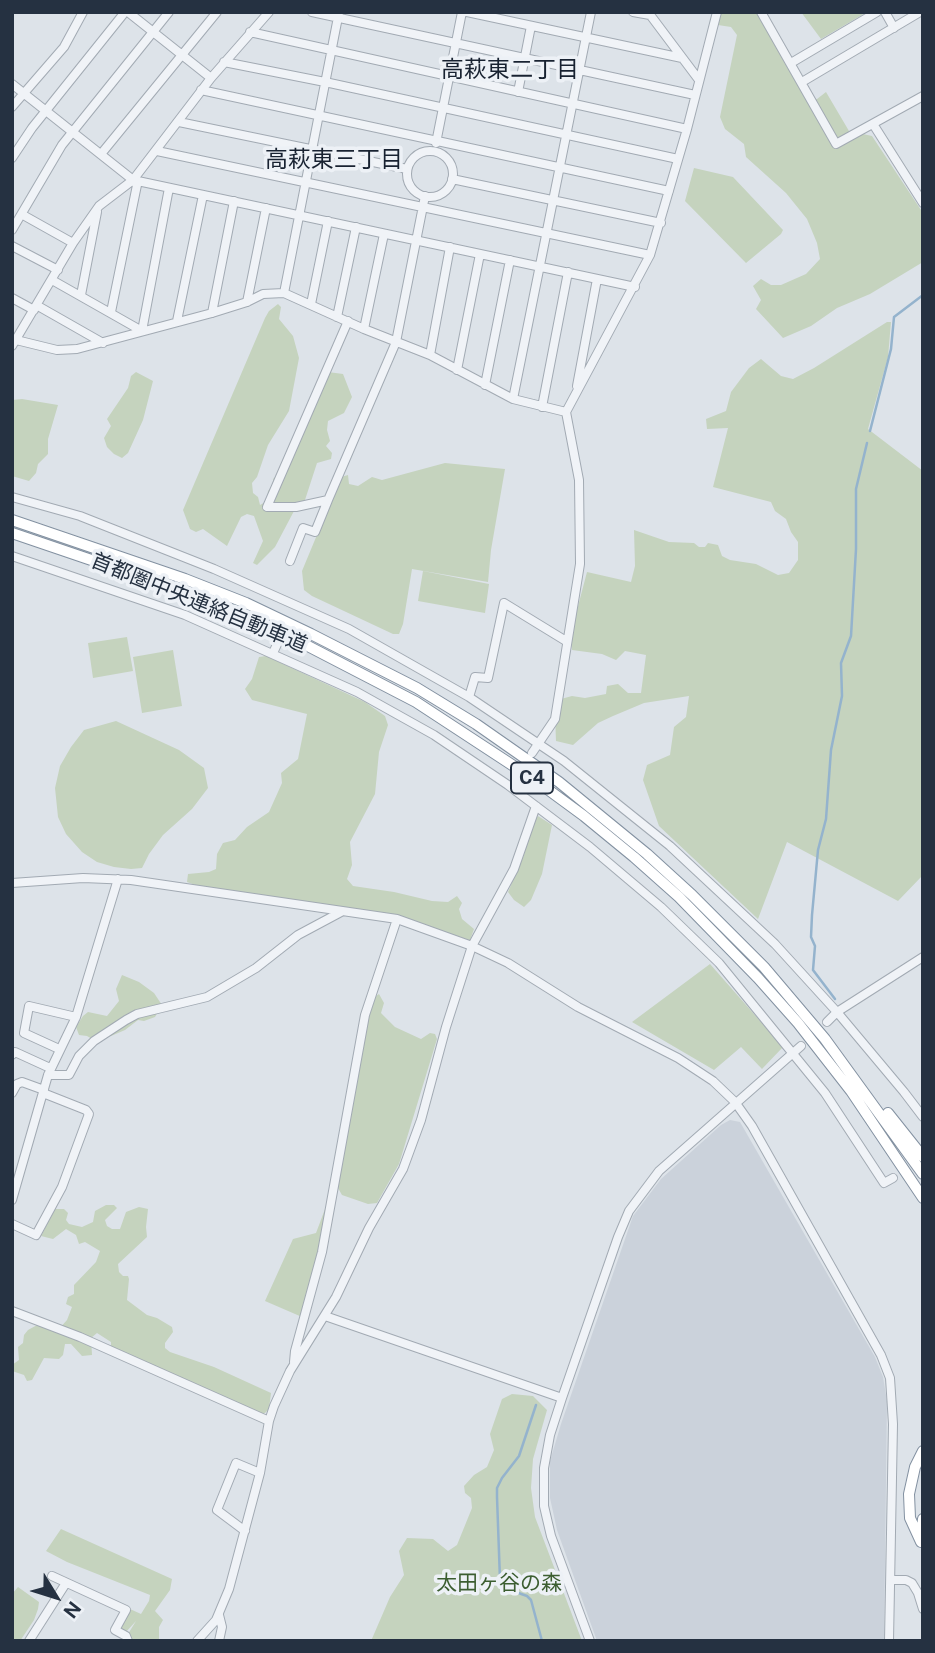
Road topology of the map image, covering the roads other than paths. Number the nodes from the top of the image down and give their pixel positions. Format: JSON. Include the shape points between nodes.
{"nodes":[{"id":1,"x":83,"y":12,"type":"edge"},
{"id":2,"x":127,"y":12,"type":"edge"},
{"id":3,"x":169,"y":12,"type":"edge"},
{"id":4,"x":217,"y":12,"type":"edge"},
{"id":5,"x":269,"y":12,"type":"edge"},
{"id":6,"x":312,"y":12,"type":"edge"},
{"id":7,"x":462,"y":12,"type":"edge"},
{"id":8,"x":467,"y":12,"type":"edge"},
{"id":9,"x":591,"y":12,"type":"edge"},
{"id":10,"x":633,"y":12,"type":"edge"},
{"id":11,"x":761,"y":12,"type":"edge"},
{"id":12,"x":877,"y":12,"type":"edge"},
{"id":13,"x":884,"y":12,"type":"edge"},
{"id":14,"x":920,"y":12,"type":"edge"},
{"id":15,"x":716,"y":13,"type":"edge"},
{"id":16,"x":649,"y":14,"type":"edge"},
{"id":17,"x":339,"y":15,"type":"edge"},
{"id":18,"x":531,"y":26,"type":"junction"},
{"id":19,"x":894,"y":28,"type":"junction"},
{"id":20,"x":250,"y":32,"type":"junction"},
{"id":21,"x":152,"y":33,"type":"junction"},
{"id":22,"x":585,"y":38,"type":"junction"},
{"id":23,"x":455,"y":44,"type":"junction"},
{"id":24,"x":331,"y":51,"type":"junction"},
{"id":25,"x":181,"y":56,"type":"junction"},
{"id":26,"x":682,"y":58,"type":"junction"},
{"id":27,"x":524,"y":59,"type":"junction"},
{"id":28,"x":224,"y":62,"type":"junction"},
{"id":29,"x":791,"y":63,"type":"junction"},
{"id":30,"x":578,"y":70,"type":"junction"},
{"id":31,"x":449,"y":77,"type":"junction"},
{"id":32,"x":211,"y":78,"type":"junction"},
{"id":33,"x":699,"y":80,"type":"junction"},
{"id":34,"x":325,"y":82,"type":"junction"},
{"id":35,"x":802,"y":82,"type":"junction"},
{"id":36,"x":12,"y":83,"type":"edge"},
{"id":37,"x":201,"y":90,"type":"junction"},
{"id":38,"x":518,"y":92,"type":"junction"},
{"id":39,"x":24,"y":93,"type":"junction"},
{"id":40,"x":695,"y":95,"type":"junction"},
{"id":41,"x":923,"y":96,"type":"edge"},
{"id":42,"x":572,"y":103,"type":"junction"},
{"id":43,"x":12,"y":107,"type":"edge"},
{"id":44,"x":46,"y":109,"type":"junction"},
{"id":45,"x":442,"y":109,"type":"junction"},
{"id":46,"x":319,"y":115,"type":"junction"},
{"id":47,"x":179,"y":122,"type":"junction"},
{"id":48,"x":873,"y":124,"type":"junction"},
{"id":49,"x":687,"y":129,"type":"junction"},
{"id":50,"x":73,"y":131,"type":"junction"},
{"id":51,"x":566,"y":135,"type":"junction"},
{"id":52,"x":436,"y":141,"type":"junction"},
{"id":53,"x":313,"y":149,"type":"junction"},
{"id":54,"x":158,"y":150,"type":"junction"},
{"id":55,"x":434,"y":152,"type":"junction"},
{"id":56,"x":101,"y":154,"type":"junction"},
{"id":57,"x":12,"y":158,"type":"edge"},
{"id":58,"x":678,"y":159,"type":"junction"},
{"id":59,"x":559,"y":168,"type":"junction"},
{"id":60,"x":407,"y":169,"type":"junction"},
{"id":61,"x":452,"y":179,"type":"junction"},
{"id":62,"x":133,"y":180,"type":"junction"},
{"id":63,"x":306,"y":182,"type":"junction"},
{"id":64,"x":169,"y":188,"type":"junction"},
{"id":65,"x":669,"y":191,"type":"junction"},
{"id":66,"x":203,"y":195,"type":"junction"},
{"id":67,"x":425,"y":196,"type":"junction"},
{"id":68,"x":234,"y":201,"type":"junction"},
{"id":69,"x":553,"y":201,"type":"junction"},
{"id":70,"x":923,"y":203,"type":"edge"},
{"id":71,"x":423,"y":207,"type":"junction"},
{"id":72,"x":266,"y":208,"type":"junction"},
{"id":73,"x":97,"y":210,"type":"junction"},
{"id":74,"x":23,"y":215,"type":"junction"},
{"id":75,"x":298,"y":215,"type":"junction"},
{"id":76,"x":328,"y":221,"type":"junction"},
{"id":77,"x":661,"y":223,"type":"junction"},
{"id":78,"x":356,"y":227,"type":"junction"},
{"id":79,"x":13,"y":229,"type":"edge"},
{"id":80,"x":546,"y":233,"type":"junction"},
{"id":81,"x":383,"y":234,"type":"junction"},
{"id":82,"x":416,"y":240,"type":"junction"},
{"id":83,"x":73,"y":243,"type":"junction"},
{"id":84,"x":12,"y":246,"type":"edge"},
{"id":85,"x":450,"y":247,"type":"junction"},
{"id":86,"x":480,"y":254,"type":"junction"},
{"id":87,"x":650,"y":255,"type":"junction"},
{"id":88,"x":510,"y":260,"type":"junction"},
{"id":89,"x":540,"y":267,"type":"junction"},
{"id":90,"x":58,"y":270,"type":"junction"},
{"id":91,"x":568,"y":272,"type":"junction"},
{"id":92,"x":597,"y":279,"type":"junction"},
{"id":93,"x":52,"y":280,"type":"junction"},
{"id":94,"x":635,"y":287,"type":"junction"},
{"id":95,"x":284,"y":293,"type":"junction"},
{"id":96,"x":80,"y":295,"type":"junction"},
{"id":97,"x":12,"y":298,"type":"edge"},
{"id":98,"x":247,"y":302,"type":"junction"},
{"id":99,"x":311,"y":304,"type":"junction"},
{"id":100,"x":36,"y":308,"type":"junction"},
{"id":101,"x":111,"y":312,"type":"junction"},
{"id":102,"x":212,"y":313,"type":"junction"},
{"id":103,"x":337,"y":317,"type":"junction"},
{"id":104,"x":177,"y":321,"type":"junction"},
{"id":105,"x":348,"y":321,"type":"junction"},
{"id":106,"x":365,"y":329,"type":"junction"},
{"id":107,"x":142,"y":331,"type":"junction"},
{"id":108,"x":13,"y":342,"type":"edge"},
{"id":109,"x":396,"y":342,"type":"junction"},
{"id":110,"x":103,"y":343,"type":"junction"},
{"id":111,"x":430,"y":355,"type":"junction"},
{"id":112,"x":457,"y":370,"type":"junction"},
{"id":113,"x":485,"y":385,"type":"junction"},
{"id":114,"x":576,"y":394,"type":"junction"},
{"id":115,"x":513,"y":399,"type":"junction"},
{"id":116,"x":542,"y":407,"type":"junction"},
{"id":117,"x":566,"y":412,"type":"junction"},
{"id":118,"x":12,"y":498,"type":"edge"},
{"id":119,"x":328,"y":500,"type":"junction"},
{"id":120,"x":12,"y":520,"type":"edge"},
{"id":121,"x":12,"y":533,"type":"edge"},
{"id":122,"x":12,"y":556,"type":"edge"},
{"id":123,"x":290,"y":561,"type":"dead end"},
{"id":124,"x":296,"y":605,"type":"junction"},
{"id":125,"x":292,"y":616,"type":"dead end"},
{"id":126,"x":279,"y":640,"type":"dead end"},
{"id":127,"x":566,"y":641,"type":"junction"},
{"id":128,"x":273,"y":653,"type":"junction"},
{"id":129,"x":470,"y":697,"type":"junction"},
{"id":130,"x":538,"y":744,"type":"junction"},
{"id":131,"x":532,"y":753,"type":"dead end"},
{"id":132,"x":515,"y":775,"type":"dead end"},
{"id":133,"x":508,"y":785,"type":"junction"},
{"id":134,"x":536,"y":806,"type":"junction"},
{"id":135,"x":118,"y":879,"type":"junction"},
{"id":136,"x":12,"y":883,"type":"edge"},
{"id":137,"x":341,"y":912,"type":"junction"},
{"id":138,"x":397,"y":919,"type":"junction"},
{"id":139,"x":472,"y":946,"type":"junction"},
{"id":140,"x":923,"y":957,"type":"edge"},
{"id":141,"x":837,"y":1012,"type":"junction"},
{"id":142,"x":76,"y":1017,"type":"junction"},
{"id":143,"x":827,"y":1022,"type":"dead end"},
{"id":144,"x":825,"y":1039,"type":"junction"},
{"id":145,"x":801,"y":1046,"type":"dead end"},
{"id":146,"x":59,"y":1049,"type":"junction"},
{"id":147,"x":793,"y":1053,"type":"junction"},
{"id":148,"x":12,"y":1055,"type":"edge"},
{"id":149,"x":49,"y":1071,"type":"junction"},
{"id":150,"x":43,"y":1092,"type":"junction"},
{"id":151,"x":12,"y":1093,"type":"edge"},
{"id":152,"x":735,"y":1102,"type":"junction"},
{"id":153,"x":923,"y":1117,"type":"edge"},
{"id":154,"x":923,"y":1157,"type":"edge"},
{"id":155,"x":923,"y":1174,"type":"edge"},
{"id":156,"x":893,"y":1178,"type":"dead end"},
{"id":157,"x":923,"y":1198,"type":"edge"},
{"id":158,"x":12,"y":1200,"type":"edge"},
{"id":159,"x":12,"y":1224,"type":"edge"},
{"id":160,"x":12,"y":1311,"type":"edge"},
{"id":161,"x":325,"y":1316,"type":"junction"},
{"id":162,"x":294,"y":1363,"type":"junction"},
{"id":163,"x":562,"y":1398,"type":"junction"},
{"id":164,"x":269,"y":1421,"type":"junction"},
{"id":165,"x":923,"y":1451,"type":"edge"},
{"id":166,"x":260,"y":1473,"type":"junction"},
{"id":167,"x":923,"y":1519,"type":"edge"},
{"id":168,"x":246,"y":1531,"type":"junction"},
{"id":169,"x":922,"y":1545,"type":"edge"},
{"id":170,"x":52,"y":1576,"type":"dead end"},
{"id":171,"x":891,"y":1580,"type":"junction"},
{"id":172,"x":66,"y":1583,"type":"junction"},
{"id":173,"x":923,"y":1609,"type":"edge"},
{"id":174,"x":219,"y":1615,"type":"junction"},
{"id":175,"x":29,"y":1641,"type":"edge"},
{"id":176,"x":128,"y":1641,"type":"edge"},
{"id":177,"x":197,"y":1641,"type":"edge"},
{"id":178,"x":219,"y":1641,"type":"edge"},
{"id":179,"x":590,"y":1641,"type":"edge"},
{"id":180,"x":889,"y":1641,"type":"edge"}],
"edges":[{"from":1,"to":39,"type":"street","via":[[64,47]]},
{"from":2,"to":21,"type":"street"},
{"from":2,"to":44,"type":"street"},
{"from":3,"to":21,"type":"street"},
{"from":4,"to":25,"type":"street"},
{"from":5,"to":20,"type":"street"},
{"from":6,"to":17,"type":"street"},
{"from":7,"to":23,"type":"street"},
{"from":8,"to":18,"type":"street"},
{"from":9,"to":22,"type":"street"},
{"from":10,"to":16,"type":"street"},
{"from":11,"to":29,"type":"street"},
{"from":12,"to":29,"type":"street"},
{"from":13,"to":19,"type":"street"},
{"from":14,"to":19,"type":"street"},
{"from":15,"to":33,"type":"street"},
{"from":16,"to":26,"type":"street"},
{"from":17,"to":23,"type":"street"},
{"from":17,"to":24,"type":"street"},
{"from":18,"to":22,"type":"street"},
{"from":18,"to":27,"type":"street"},
{"from":19,"to":35,"type":"street"},
{"from":20,"to":24,"type":"street"},
{"from":20,"to":28,"type":"street"},
{"from":21,"to":25,"type":"street"},
{"from":21,"to":50,"type":"street"},
{"from":22,"to":26,"type":"street"},
{"from":22,"to":30,"type":"street"},
{"from":23,"to":27,"type":"street"},
{"from":23,"to":31,"type":"street"},
{"from":24,"to":31,"type":"street"},
{"from":24,"to":34,"type":"street"},
{"from":25,"to":32,"type":"street"},
{"from":25,"to":56,"type":"street"},
{"from":26,"to":33,"type":"street"},
{"from":27,"to":30,"type":"street"},
{"from":27,"to":38,"type":"street"},
{"from":28,"to":32,"type":"street"},
{"from":28,"to":34,"type":"street"},
{"from":29,"to":35,"type":"street"},
{"from":30,"to":40,"type":"street"},
{"from":30,"to":42,"type":"street"},
{"from":31,"to":38,"type":"street"},
{"from":31,"to":45,"type":"street"},
{"from":32,"to":37,"type":"street"},
{"from":33,"to":40,"type":"street"},
{"from":34,"to":45,"type":"street"},
{"from":34,"to":46,"type":"street"},
{"from":35,"to":48,"type":"street","via":[[836,144]]},
{"from":36,"to":39,"type":"street"},
{"from":37,"to":46,"type":"street"},
{"from":37,"to":47,"type":"street"},
{"from":38,"to":42,"type":"street"},
{"from":39,"to":43,"type":"street"},
{"from":39,"to":44,"type":"street"},
{"from":40,"to":49,"type":"street"},
{"from":41,"to":48,"type":"street"},
{"from":42,"to":49,"type":"street"},
{"from":42,"to":51,"type":"street"},
{"from":44,"to":50,"type":"street"},
{"from":44,"to":57,"type":"street"},
{"from":45,"to":51,"type":"street"},
{"from":45,"to":52,"type":"street"},
{"from":46,"to":52,"type":"street"},
{"from":46,"to":53,"type":"street"},
{"from":47,"to":53,"type":"street"},
{"from":47,"to":54,"type":"street"},
{"from":48,"to":70,"type":"street"},
{"from":49,"to":58,"type":"street"},
{"from":50,"to":56,"type":"street"},
{"from":50,"to":74,"type":"street"},
{"from":51,"to":58,"type":"street"},
{"from":51,"to":59,"type":"street"},
{"from":52,"to":55,"type":"street"},
{"from":52,"to":59,"type":"street"},
{"from":53,"to":60,"type":"street"},
{"from":53,"to":63,"type":"street"},
{"from":54,"to":62,"type":"street"},
{"from":54,"to":63,"type":"street"},
{"from":55,"to":60,"type":"street","via":[[420,153]]},
{"from":55,"to":61,"type":"street","via":[[451,164]]},
{"from":56,"to":62,"type":"street"},
{"from":58,"to":65,"type":"street"},
{"from":59,"to":65,"type":"street"},
{"from":59,"to":69,"type":"street"},
{"from":60,"to":67,"type":"street","via":[[413,190]]},
{"from":61,"to":67,"type":"street","via":[[439,195]]},
{"from":61,"to":69,"type":"street"},
{"from":62,"to":64,"type":"street"},
{"from":62,"to":73,"type":"street"},
{"from":62,"to":101,"type":"street","via":[[136,185]]},
{"from":63,"to":71,"type":"street"},
{"from":63,"to":75,"type":"street"},
{"from":64,"to":66,"type":"street"},
{"from":64,"to":107,"type":"street"},
{"from":65,"to":77,"type":"street"},
{"from":66,"to":68,"type":"street"},
{"from":66,"to":104,"type":"street"},
{"from":67,"to":71,"type":"street"},
{"from":68,"to":72,"type":"street"},
{"from":68,"to":102,"type":"street"},
{"from":69,"to":77,"type":"street"},
{"from":69,"to":80,"type":"street"},
{"from":71,"to":80,"type":"street"},
{"from":71,"to":82,"type":"street"},
{"from":72,"to":75,"type":"street"},
{"from":72,"to":98,"type":"street"},
{"from":73,"to":83,"type":"street"},
{"from":73,"to":96,"type":"street"},
{"from":74,"to":79,"type":"street"},
{"from":74,"to":83,"type":"street"},
{"from":75,"to":76,"type":"street"},
{"from":75,"to":95,"type":"street"},
{"from":76,"to":78,"type":"street"},
{"from":76,"to":99,"type":"street"},
{"from":77,"to":87,"type":"street"},
{"from":78,"to":81,"type":"street"},
{"from":78,"to":103,"type":"street"},
{"from":80,"to":87,"type":"street"},
{"from":80,"to":89,"type":"street"},
{"from":81,"to":82,"type":"street"},
{"from":81,"to":106,"type":"street"},
{"from":82,"to":85,"type":"street"},
{"from":82,"to":109,"type":"street"},
{"from":83,"to":90,"type":"street"},
{"from":84,"to":90,"type":"street"},
{"from":85,"to":86,"type":"street"},
{"from":85,"to":111,"type":"street"},
{"from":86,"to":88,"type":"street"},
{"from":86,"to":112,"type":"street"},
{"from":87,"to":94,"type":"street"},
{"from":88,"to":89,"type":"street"},
{"from":88,"to":113,"type":"street"},
{"from":89,"to":91,"type":"street"},
{"from":89,"to":115,"type":"street"},
{"from":90,"to":93,"type":"street"},
{"from":91,"to":92,"type":"street"},
{"from":91,"to":116,"type":"street"},
{"from":92,"to":94,"type":"street"},
{"from":92,"to":114,"type":"street"},
{"from":93,"to":96,"type":"street"},
{"from":93,"to":100,"type":"street"},
{"from":94,"to":114,"type":"street"},
{"from":95,"to":98,"type":"street","via":[[263,294]]},
{"from":95,"to":99,"type":"street"},
{"from":96,"to":101,"type":"street"},
{"from":97,"to":100,"type":"street"},
{"from":98,"to":102,"type":"street"},
{"from":99,"to":103,"type":"street"},
{"from":100,"to":108,"type":"street"},
{"from":100,"to":110,"type":"street"},
{"from":101,"to":107,"type":"street"},
{"from":102,"to":104,"type":"street"},
{"from":103,"to":105,"type":"street"},
{"from":104,"to":107,"type":"street"},
{"from":105,"to":106,"type":"street"},
{"from":105,"to":119,"type":"street","via":[[267,507]]},
{"from":106,"to":109,"type":"street"},
{"from":107,"to":110,"type":"street"},
{"from":108,"to":110,"type":"street","via":[[62,351]]},
{"from":109,"to":111,"type":"street"},
{"from":109,"to":119,"type":"street"},
{"from":111,"to":112,"type":"street"},
{"from":112,"to":113,"type":"street"},
{"from":113,"to":115,"type":"street"},
{"from":114,"to":117,"type":"street"},
{"from":115,"to":116,"type":"street"},
{"from":116,"to":117,"type":"street"},
{"from":117,"to":127,"type":"street","via":[[579,480],[581,550]]},
{"from":118,"to":124,"type":"street","via":[[80,516]]},
{"from":119,"to":123,"type":"street","via":[[315,532],[303,528]]},
{"from":120,"to":144,"type":"highway","name":"首都圏中央連絡自動車道","number":"C4","via":[[246,603],[365,660],[476,724],[559,782],[647,854],[764,967]]},
{"from":121,"to":157,"type":"highway","name":"首都圏中央連絡自動車道","number":"C4","via":[[159,583],[304,644],[416,702],[535,780],[652,873],[758,978],[851,1091]]},
{"from":122,"to":128,"type":"street","via":[[185,615]]},
{"from":124,"to":125,"type":"street"},
{"from":124,"to":129,"type":"street"},
{"from":126,"to":128,"type":"street"},
{"from":127,"to":129,"type":"street","via":[[504,603],[488,678],[475,677]]},
{"from":127,"to":130,"type":"street","via":[[555,719]]},
{"from":128,"to":133,"type":"street","via":[[357,691],[435,735]]},
{"from":129,"to":130,"type":"street"},
{"from":130,"to":131,"type":"street"},
{"from":130,"to":141,"type":"street","via":[[670,846],[775,944]]},
{"from":132,"to":133,"type":"street"},
{"from":133,"to":134,"type":"street"},
{"from":134,"to":139,"type":"street","via":[[514,869]]},
{"from":134,"to":147,"type":"street","via":[[661,907],[719,963]]},
{"from":135,"to":136,"type":"street"},
{"from":135,"to":137,"type":"street"},
{"from":135,"to":142,"type":"street"},
{"from":137,"to":138,"type":"street"},
{"from":137,"to":149,"type":"street","via":[[298,935],[256,968],[207,997],[126,1020],[79,1056],[71,1074]]},
{"from":138,"to":139,"type":"street"},
{"from":138,"to":162,"type":"street","via":[[365,1015],[322,1252]]},
{"from":139,"to":152,"type":"street","via":[[678,1058]]},
{"from":139,"to":161,"type":"street","via":[[402,1169]]},
{"from":140,"to":141,"type":"street"},
{"from":141,"to":143,"type":"street"},
{"from":141,"to":153,"type":"street"},
{"from":142,"to":146,"type":"street"},
{"from":142,"to":146,"type":"street","via":[[29,1006],[24,1033]]},
{"from":144,"to":154,"type":"highway"},
{"from":144,"to":155,"type":"highway","name":"首都圏中央連絡自動車道","number":"C4"},
{"from":145,"to":147,"type":"street"},
{"from":146,"to":149,"type":"street"},
{"from":147,"to":152,"type":"street"},
{"from":147,"to":156,"type":"street","via":[[845,1121],[884,1183]]},
{"from":148,"to":149,"type":"street","via":[[15,1052]]},
{"from":149,"to":150,"type":"street"},
{"from":150,"to":151,"type":"street","via":[[22,1082]]},
{"from":150,"to":158,"type":"street"},
{"from":150,"to":159,"type":"street","via":[[89,1114],[62,1187],[36,1235]]},
{"from":152,"to":163,"type":"street","via":[[659,1171],[629,1211]]},
{"from":152,"to":171,"type":"street","via":[[855,1307],[890,1378]]},
{"from":160,"to":164,"type":"street","via":[[80,1336]]},
{"from":161,"to":162,"type":"street"},
{"from":161,"to":163,"type":"street"},
{"from":162,"to":164,"type":"street"},
{"from":163,"to":179,"type":"street","via":[[544,1468],[544,1506]]},
{"from":164,"to":166,"type":"street"},
{"from":165,"to":169,"type":"highway","via":[[909,1494],[910,1518]]},
{"from":166,"to":168,"type":"street"},
{"from":166,"to":168,"type":"street","via":[[236,1463],[217,1510]]},
{"from":167,"to":169,"type":"highway"},
{"from":168,"to":174,"type":"street"},
{"from":170,"to":172,"type":"street"},
{"from":171,"to":173,"type":"street","via":[[912,1583]]},
{"from":171,"to":180,"type":"street"},
{"from":172,"to":175,"type":"street"},
{"from":172,"to":176,"type":"street","via":[[126,1610],[115,1630]]},
{"from":174,"to":177,"type":"street"},
{"from":174,"to":178,"type":"street"}]}
